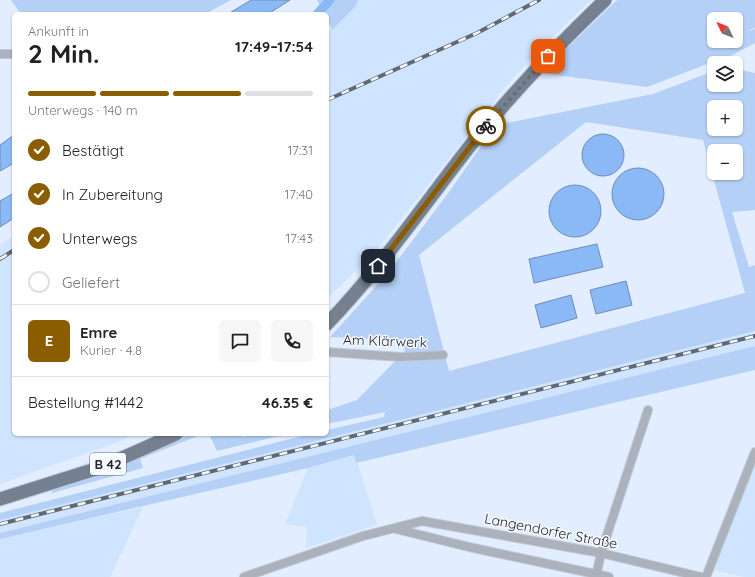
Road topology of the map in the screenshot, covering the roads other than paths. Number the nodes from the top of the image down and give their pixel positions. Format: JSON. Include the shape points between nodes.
{"nodes":[{"id":1,"x":605,"y":0,"type":"edge"},
{"id":2,"x":0,"y":54,"type":"edge"},
{"id":3,"x":12,"y":54,"type":"edge"},
{"id":4,"x":329,"y":322,"type":"edge"},
{"id":5,"x":329,"y":352,"type":"edge"},
{"id":6,"x":443,"y":354,"type":"dead end"},
{"id":7,"x":648,"y":410,"type":"dead end"},
{"id":8,"x":171,"y":436,"type":"edge"},
{"id":9,"x":755,"y":452,"type":"edge"},
{"id":10,"x":0,"y":499,"type":"edge"},
{"id":11,"x":395,"y":529,"type":"junction"},
{"id":12,"x":601,"y":553,"type":"junction"},
{"id":13,"x":596,"y":576,"type":"edge"},
{"id":14,"x":244,"y":577,"type":"edge"},
{"id":15,"x":609,"y":577,"type":"edge"},
{"id":16,"x":701,"y":577,"type":"edge"},
{"id":17,"x":706,"y":577,"type":"edge"}],
"edges":[{"from":1,"to":4,"type":"main road","via":[[518,88],[372,275]]},
{"from":2,"to":3,"type":"street"},
{"from":5,"to":6,"type":"street","name":"Am Klärwerk","via":[[401,357]]},
{"from":7,"to":12,"type":"street"},
{"from":8,"to":10,"type":"main road","number":"B 42","via":[[102,466]]},
{"from":9,"to":17,"type":"street"},
{"from":11,"to":12,"type":"street","name":"Langendorfer Straße","via":[[422,521]]},
{"from":11,"to":13,"type":"street","name":"Langendorfer Straße"},
{"from":11,"to":14,"type":"street","name":"Langendorfer Straße","via":[[363,536]]},
{"from":12,"to":13,"type":"street"},
{"from":12,"to":16,"type":"street","name":"Langendorfer Straße"},
{"from":13,"to":15,"type":"street","name":"Langendorfer Straße"}]}
